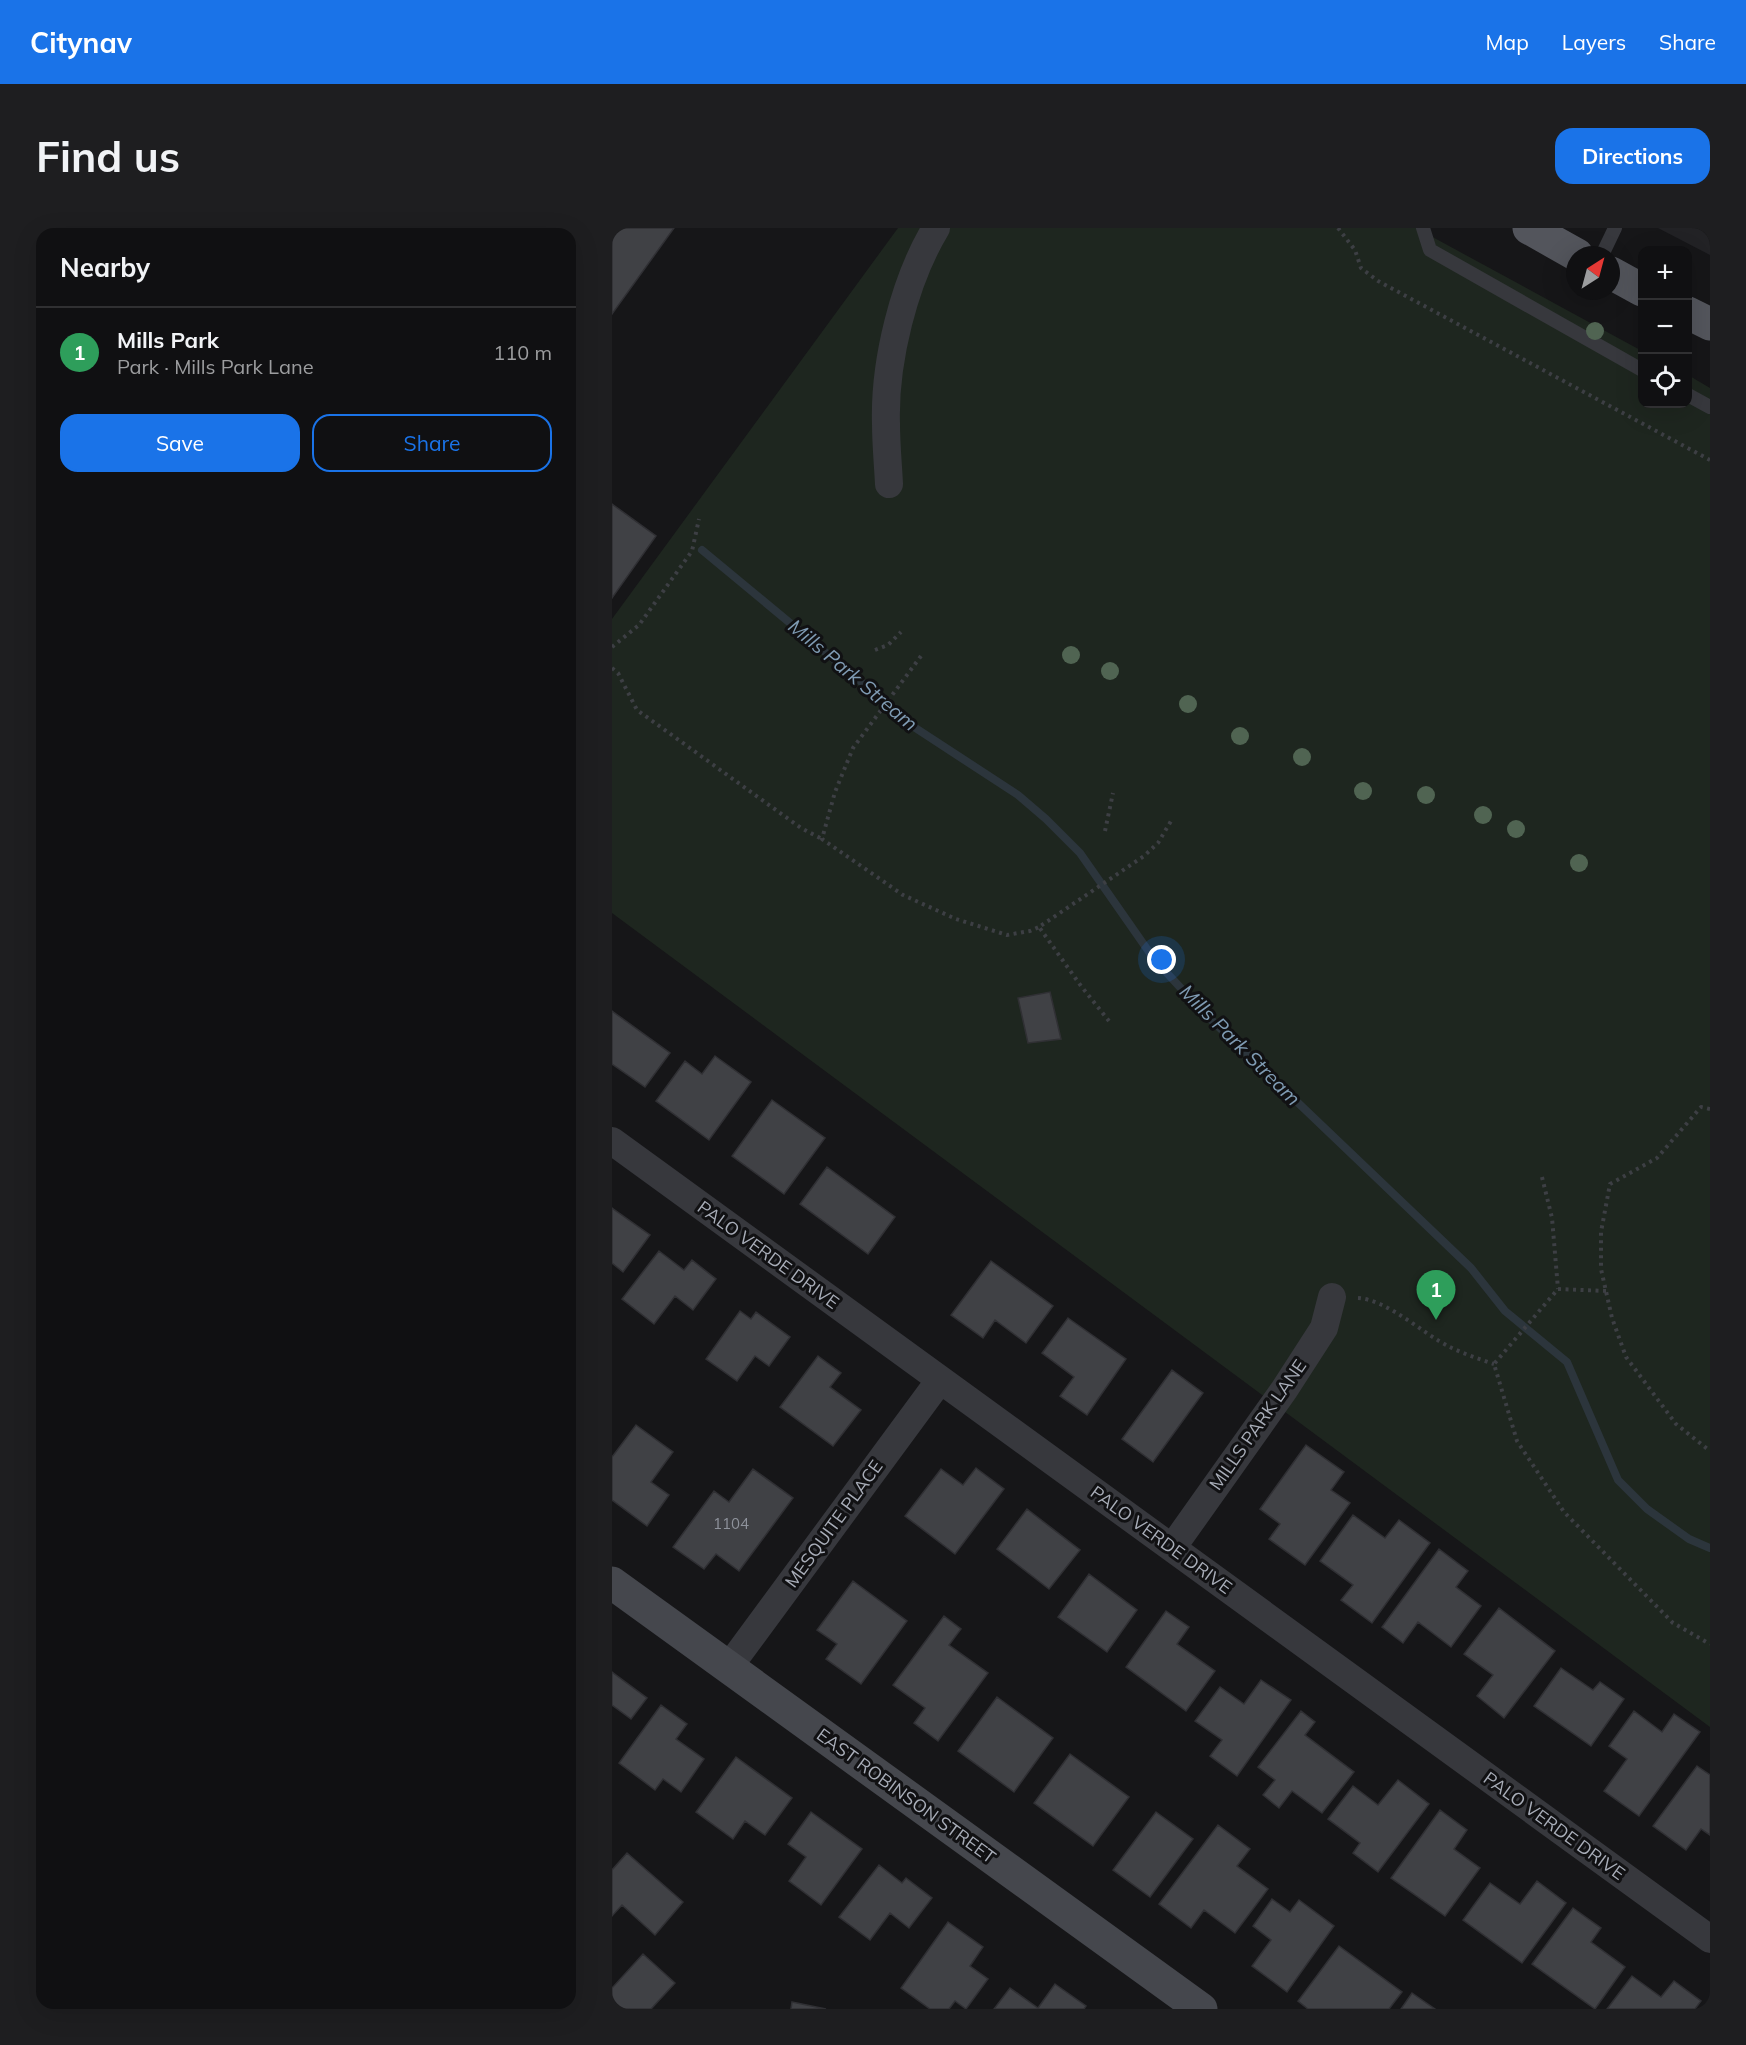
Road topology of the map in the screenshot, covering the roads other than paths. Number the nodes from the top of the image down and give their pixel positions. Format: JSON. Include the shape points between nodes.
{"nodes":[{"id":1,"x":936,"y":228,"type":"edge"},
{"id":2,"x":1423,"y":228,"type":"edge"},
{"id":3,"x":1529,"y":228,"type":"edge"},
{"id":4,"x":1615,"y":228,"type":"edge"},
{"id":5,"x":1606,"y":246,"type":"edge"},
{"id":6,"x":1566,"y":249,"type":"edge"},
{"id":7,"x":1620,"y":278,"type":"edge"},
{"id":8,"x":1638,"y":288,"type":"edge"},
{"id":9,"x":1692,"y":315,"type":"edge"},
{"id":10,"x":1710,"y":324,"type":"edge"},
{"id":11,"x":1638,"y":368,"type":"edge"},
{"id":12,"x":1692,"y":397,"type":"edge"},
{"id":13,"x":1710,"y":407,"type":"edge"},
{"id":14,"x":889,"y":484,"type":"dead end"},
{"id":15,"x":612,"y":1141,"type":"edge"},
{"id":16,"x":1332,"y":1298,"type":"road end"},
{"id":17,"x":940,"y":1380,"type":"junction"},
{"id":18,"x":1172,"y":1548,"type":"junction"},
{"id":19,"x":612,"y":1583,"type":"edge"},
{"id":20,"x":728,"y":1668,"type":"junction"},
{"id":21,"x":1710,"y":1939,"type":"edge"},
{"id":22,"x":1201,"y":2009,"type":"edge"}],
"edges":[{"from":1,"to":14,"type":"street","via":[[912,276],[897,328],[885,422]]},
{"from":2,"to":11,"type":"lane","via":[[1430,250]]},
{"from":3,"to":6,"type":"main road"},
{"from":4,"to":5,"type":"lane"},
{"from":7,"to":8,"type":"main road"},
{"from":9,"to":10,"type":"main road"},
{"from":12,"to":13,"type":"lane"},
{"from":15,"to":17,"type":"street","name":"PALO VERDE DRIVE"},
{"from":16,"to":18,"type":"street","name":"MILLS PARK LANE","via":[[1324,1328]]},
{"from":17,"to":18,"type":"street","name":"PALO VERDE DRIVE"},
{"from":17,"to":20,"type":"street","name":"MESQUITE PLACE"},
{"from":18,"to":21,"type":"street","name":"PALO VERDE DRIVE"},
{"from":19,"to":20,"type":"street","name":"EAST ROBINSON STREET"},
{"from":20,"to":22,"type":"street","name":"EAST ROBINSON STREET"}]}
